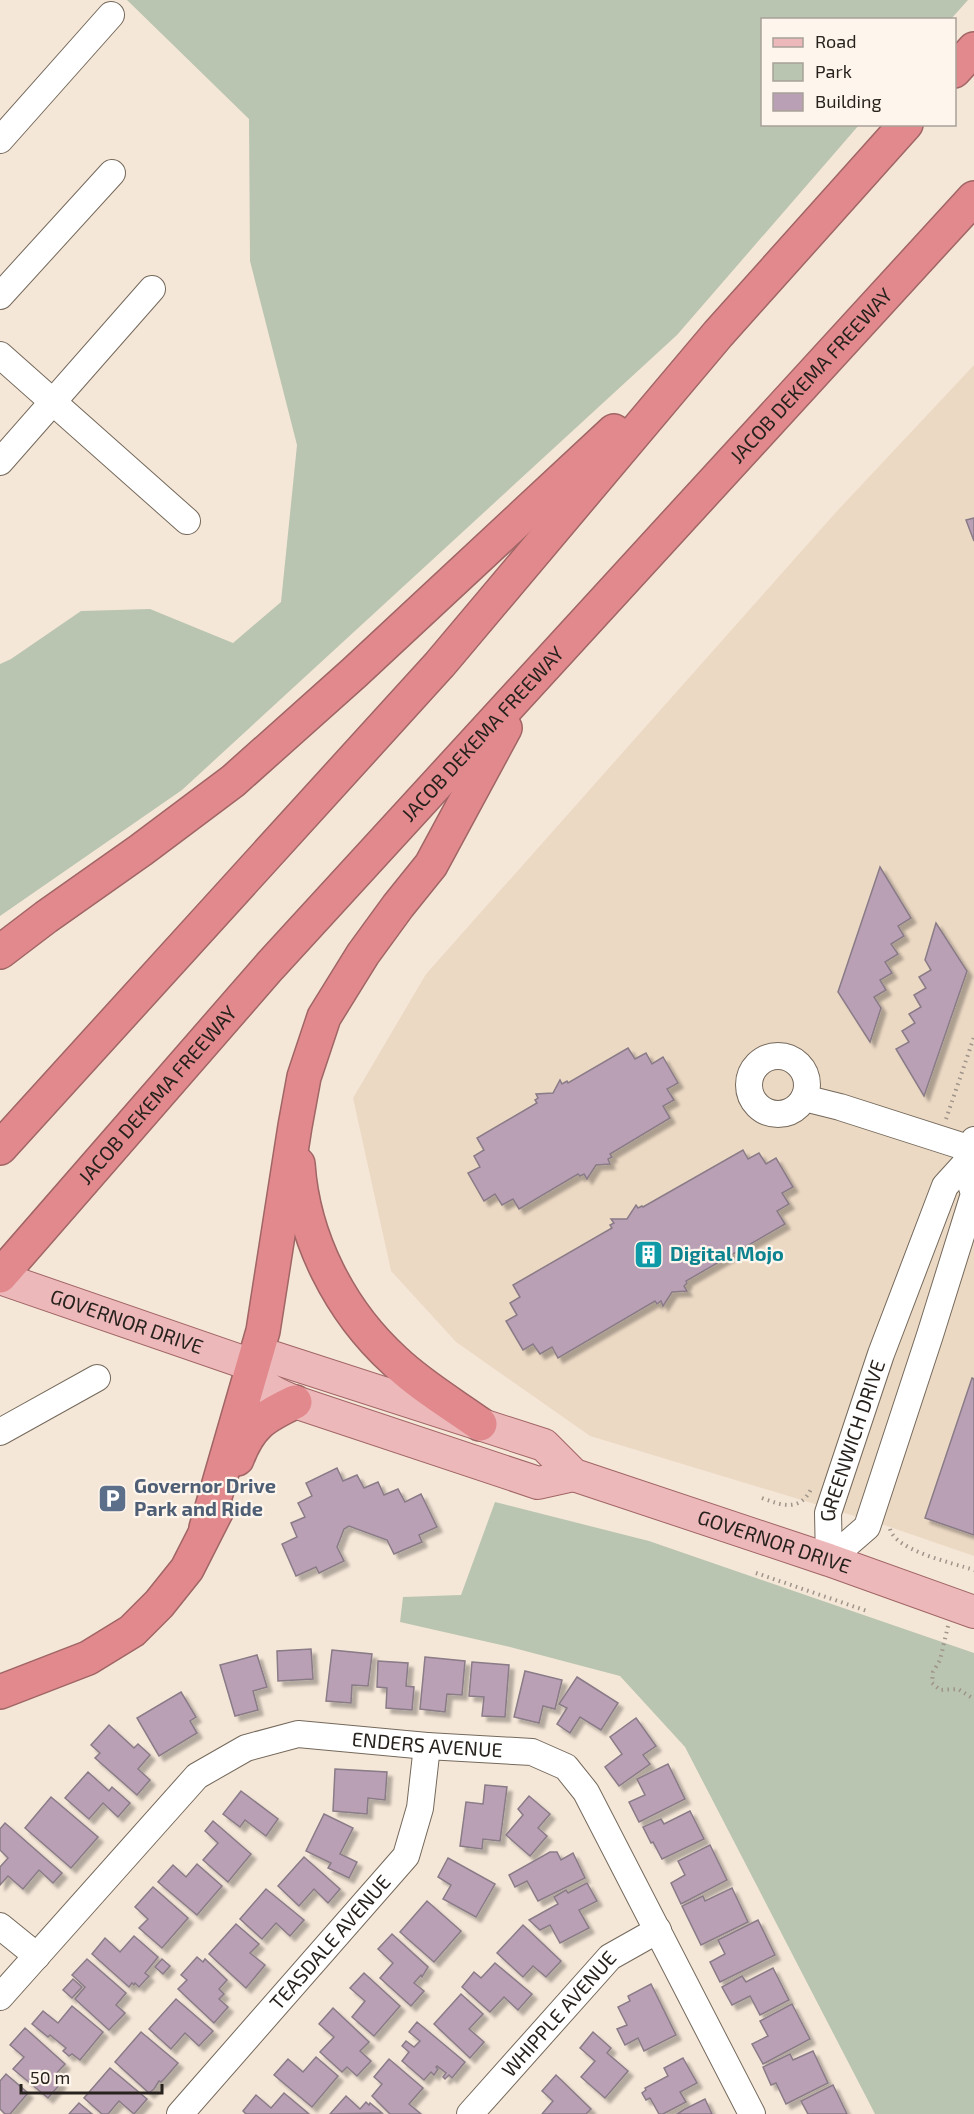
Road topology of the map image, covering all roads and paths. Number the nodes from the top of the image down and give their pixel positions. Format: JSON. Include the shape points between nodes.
{"nodes":[{"id":1,"x":111,"y":15,"type":"dead end"},
{"id":2,"x":974,"y":49,"type":"edge"},
{"id":3,"x":956,"y":69,"type":"edge"},
{"id":4,"x":904,"y":126,"type":"edge"},
{"id":5,"x":0,"y":140,"type":"edge"},
{"id":6,"x":112,"y":173,"type":"dead end"},
{"id":7,"x":974,"y":198,"type":"edge"},
{"id":8,"x":152,"y":289,"type":"dead end"},
{"id":9,"x":0,"y":296,"type":"edge"},
{"id":10,"x":718,"y":334,"type":"junction"},
{"id":11,"x":0,"y":355,"type":"edge"},
{"id":12,"x":54,"y":403,"type":"junction"},
{"id":13,"x":0,"y":462,"type":"edge"},
{"id":14,"x":187,"y":521,"type":"dead end"},
{"id":15,"x":527,"y":687,"type":"junction"},
{"id":16,"x":0,"y":952,"type":"edge"},
{"id":17,"x":804,"y":1098,"type":"dead end"},
{"id":18,"x":295,"y":1126,"type":"junction"},
{"id":19,"x":0,"y":1148,"type":"edge"},
{"id":20,"x":970,"y":1151,"type":"edge"},
{"id":21,"x":0,"y":1277,"type":"edge"},
{"id":22,"x":252,"y":1365,"type":"junction"},
{"id":23,"x":97,"y":1378,"type":"dead end"},
{"id":24,"x":295,"y":1402,"type":"junction"},
{"id":25,"x":480,"y":1424,"type":"junction"},
{"id":26,"x":0,"y":1432,"type":"edge"},
{"id":27,"x":574,"y":1474,"type":"junction"},
{"id":28,"x":891,"y":1520,"type":"dead end"},
{"id":29,"x":206,"y":1528,"type":"junction"},
{"id":30,"x":828,"y":1560,"type":"junction"},
{"id":31,"x":974,"y":1570,"type":"edge"},
{"id":32,"x":756,"y":1573,"type":"dead end"},
{"id":33,"x":964,"y":1608,"type":"edge"},
{"id":34,"x":867,"y":1611,"type":"dead end"},
{"id":35,"x":0,"y":1692,"type":"edge"},
{"id":36,"x":974,"y":1699,"type":"edge"},
{"id":37,"x":427,"y":1746,"type":"junction"},
{"id":38,"x":0,"y":1926,"type":"edge"},
{"id":39,"x":658,"y":1930,"type":"junction"},
{"id":40,"x":37,"y":1956,"type":"junction"},
{"id":41,"x":0,"y":1997,"type":"edge"},
{"id":42,"x":180,"y":2114,"type":"edge"},
{"id":43,"x":470,"y":2114,"type":"edge"},
{"id":44,"x":752,"y":2114,"type":"edge"}],
"edges":[{"from":1,"to":5,"type":"street"},
{"from":2,"to":3,"type":"highway"},
{"from":4,"to":10,"type":"highway"},
{"from":6,"to":9,"type":"street"},
{"from":7,"to":15,"type":"highway","name":"JACOB DEKEMA FREEWAY"},
{"from":8,"to":12,"type":"street"},
{"from":10,"to":16,"type":"highway","via":[[233,781]]},
{"from":10,"to":19,"type":"highway","via":[[440,664]]},
{"from":11,"to":12,"type":"street"},
{"from":12,"to":13,"type":"street"},
{"from":12,"to":14,"type":"street"},
{"from":15,"to":18,"type":"highway","via":[[431,865],[363,954],[324,1017],[304,1077]]},
{"from":15,"to":21,"type":"highway","name":"JACOB DEKEMA FREEWAY","via":[[270,966]]},
{"from":17,"to":20,"type":"street"},
{"from":18,"to":22,"type":"highway","via":[[263,1331]]},
{"from":18,"to":25,"type":"highway","via":[[299,1185],[311,1231],[332,1281],[363,1328],[395,1362]]},
{"from":20,"to":30,"type":"street","name":"GREENWICH DRIVE","via":[[945,1186],[881,1354],[828,1513]]},
{"from":20,"to":30,"type":"street","name":"GREENWICH DRIVE","via":[[974,1194],[867,1527]]},
{"from":21,"to":22,"type":"main road","name":"GOVERNOR DRIVE"},
{"from":22,"to":24,"type":"main road","via":[[268,1390]]},
{"from":22,"to":25,"type":"main road","name":"GOVERNOR DRIVE","via":[[275,1358]]},
{"from":22,"to":29,"type":"highway"},
{"from":23,"to":26,"type":"street"},
{"from":24,"to":27,"type":"main road","via":[[538,1483]]},
{"from":24,"to":29,"type":"highway","via":[[268,1415],[252,1429],[222,1502]]},
{"from":25,"to":27,"type":"main road","name":"GOVERNOR DRIVE","via":[[544,1445]]},
{"from":27,"to":30,"type":"main road","name":"GOVERNOR DRIVE"},
{"from":28,"to":31,"type":"path","via":[[892,1535],[903,1546]]},
{"from":29,"to":35,"type":"highway","via":[[187,1569],[132,1631],[88,1658]]},
{"from":30,"to":33,"type":"main road","name":"GOVERNOR DRIVE"},
{"from":32,"to":34,"type":"path"},
{"from":33,"to":36,"type":"path","via":[[933,1672],[933,1683],[940,1690],[958,1689]]},
{"from":37,"to":39,"type":"street","name":"ENDERS AVENUE","via":[[532,1752],[566,1767],[585,1792]]},
{"from":37,"to":40,"type":"street","name":"ENDERS AVENUE","via":[[298,1734],[246,1748],[197,1776]]},
{"from":37,"to":42,"type":"street","name":"TEASDALE AVENUE","via":[[420,1808],[405,1856]]},
{"from":38,"to":40,"type":"street"},
{"from":39,"to":43,"type":"street","name":"WHIPPLE AVENUE","via":[[610,1957]]},
{"from":39,"to":44,"type":"street","name":"ENDERS AVENUE"},
{"from":40,"to":41,"type":"street","name":"ENDERS AVENUE"}]}
